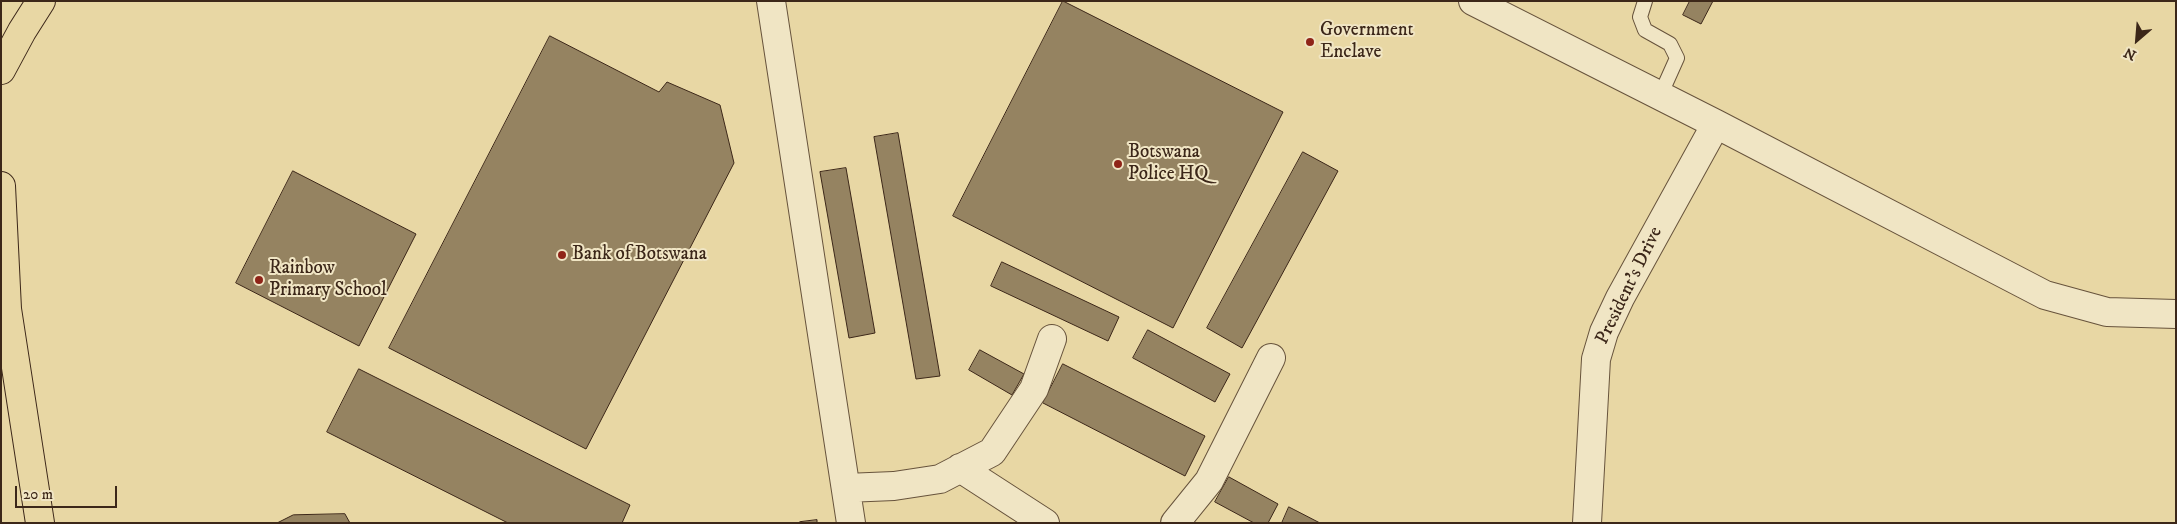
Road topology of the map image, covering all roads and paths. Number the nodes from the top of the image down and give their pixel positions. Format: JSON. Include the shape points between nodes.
{"nodes":[{"id":1,"x":41,"y":1,"type":"edge"},
{"id":2,"x":771,"y":1,"type":"edge"},
{"id":3,"x":1473,"y":1,"type":"edge"},
{"id":4,"x":1646,"y":1,"type":"edge"},
{"id":5,"x":1,"y":70,"type":"edge"},
{"id":6,"x":1660,"y":96,"type":"junction"},
{"id":7,"x":1716,"y":124,"type":"junction"},
{"id":8,"x":1,"y":186,"type":"edge"},
{"id":9,"x":2176,"y":314,"type":"edge"},
{"id":10,"x":1052,"y":339,"type":"dead end"},
{"id":11,"x":1271,"y":358,"type":"dead end"},
{"id":12,"x":960,"y":468,"type":"junction"},
{"id":13,"x":846,"y":488,"type":"junction"},
{"id":14,"x":40,"y":523,"type":"edge"},
{"id":15,"x":851,"y":523,"type":"edge"},
{"id":16,"x":1045,"y":523,"type":"edge"},
{"id":17,"x":1175,"y":523,"type":"edge"},
{"id":18,"x":1587,"y":523,"type":"edge"}],
"edges":[{"from":1,"to":5,"type":"main road"},
{"from":2,"to":13,"type":"street"},
{"from":3,"to":6,"type":"street"},
{"from":4,"to":6,"type":"lane","via":[[1640,17],[1645,30],[1670,44],[1678,58]]},
{"from":6,"to":7,"type":"street"},
{"from":7,"to":9,"type":"street","via":[[2045,295],[2107,312]]},
{"from":7,"to":18,"type":"street","name":"President's Drive","via":[[1604,332],[1596,359]]},
{"from":8,"to":14,"type":"main road","via":[[7,309]]},
{"from":10,"to":12,"type":"street","via":[[1034,389],[992,452]]},
{"from":11,"to":17,"type":"street","via":[[1208,481]]},
{"from":12,"to":13,"type":"street","via":[[940,479],[894,486]]},
{"from":12,"to":16,"type":"street"},
{"from":13,"to":15,"type":"street"}]}
